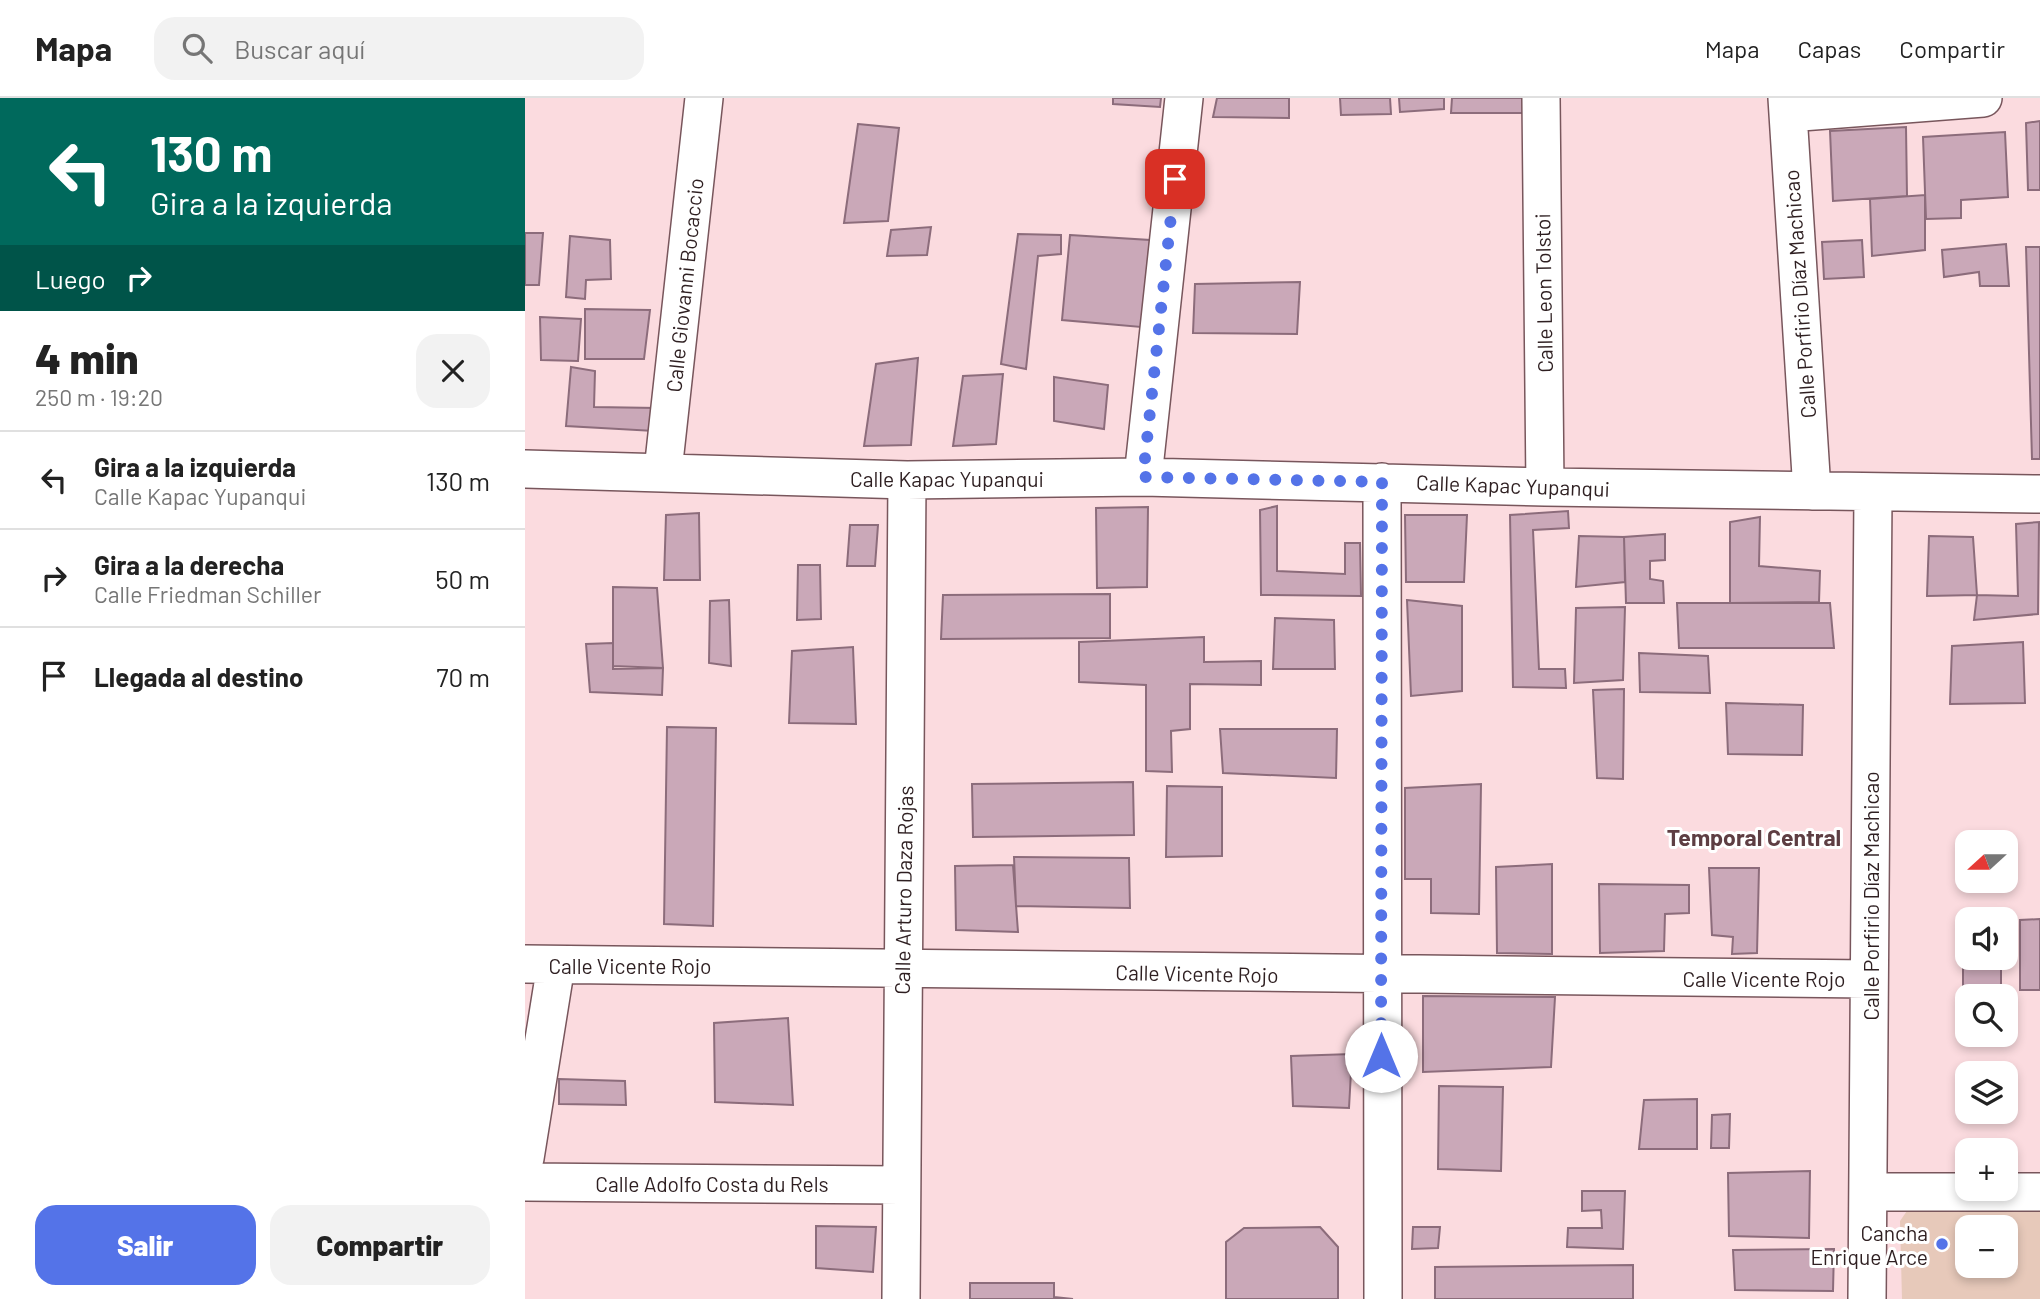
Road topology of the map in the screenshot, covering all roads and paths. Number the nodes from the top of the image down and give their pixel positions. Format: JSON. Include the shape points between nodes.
{"nodes":[{"id":1,"x":704,"y":98,"type":"edge"},
{"id":2,"x":1184,"y":98,"type":"edge"},
{"id":3,"x":1541,"y":98,"type":"edge"},
{"id":4,"x":1983,"y":98,"type":"edge"},
{"id":5,"x":1788,"y":106,"type":"edge"},
{"id":6,"x":525,"y":470,"type":"edge"},
{"id":7,"x":663,"y":471,"type":"junction"},
{"id":8,"x":1143,"y":477,"type":"junction"},
{"id":9,"x":907,"y":480,"type":"junction"},
{"id":10,"x":1382,"y":482,"type":"junction"},
{"id":11,"x":1545,"y":487,"type":"junction"},
{"id":12,"x":1812,"y":491,"type":"junction"},
{"id":13,"x":1873,"y":494,"type":"junction"},
{"id":14,"x":2040,"y":495,"type":"edge"},
{"id":15,"x":541,"y":965,"type":"edge"},
{"id":16,"x":903,"y":969,"type":"junction"},
{"id":17,"x":1381,"y":976,"type":"junction"},
{"id":18,"x":1870,"y":979,"type":"junction"},
{"id":19,"x":525,"y":1158,"type":"edge"},
{"id":20,"x":525,"y":1182,"type":"edge"},
{"id":21,"x":899,"y":1185,"type":"junction"},
{"id":22,"x":1868,"y":1192,"type":"junction"},
{"id":23,"x":2040,"y":1192,"type":"edge"},
{"id":24,"x":901,"y":1299,"type":"edge"},
{"id":25,"x":1383,"y":1299,"type":"edge"},
{"id":26,"x":1867,"y":1299,"type":"edge"}],
"edges":[{"from":1,"to":7,"type":"street","name":"Calle Giovanni Bocaccio"},
{"from":2,"to":8,"type":"street"},
{"from":3,"to":11,"type":"street","name":"Calle Leon Tolstoi"},
{"from":4,"to":5,"type":"street"},
{"from":5,"to":12,"type":"street","name":"Calle Porfirio Díaz Machicao"},
{"from":6,"to":7,"type":"street","name":"Calle Kapac Yupanqui"},
{"from":7,"to":9,"type":"street","name":"Calle Kapac Yupanqui"},
{"from":8,"to":9,"type":"street","name":"Calle Kapac Yupanqui"},
{"from":8,"to":10,"type":"street","name":"Calle Kapac Yupanqui"},
{"from":9,"to":16,"type":"street","name":"Calle Arturo Daza Rojas"},
{"from":10,"to":11,"type":"street","name":"Calle Kapac Yupanqui"},
{"from":10,"to":17,"type":"street"},
{"from":11,"to":12,"type":"street","name":"Calle Kapac Yupanqui"},
{"from":12,"to":13,"type":"street","name":"Calle Kapac Yupanqui"},
{"from":13,"to":14,"type":"street","name":"Calle Kapac Yupanqui"},
{"from":13,"to":18,"type":"street","name":"Calle Porfirio Díaz Machicao"},
{"from":15,"to":16,"type":"street","name":"Calle Vicente Rojo"},
{"from":15,"to":19,"type":"street"},
{"from":16,"to":17,"type":"street","name":"Calle Vicente Rojo"},
{"from":16,"to":21,"type":"street","name":"Calle Arturo Daza Rojas"},
{"from":17,"to":18,"type":"street","name":"Calle Vicente Rojo"},
{"from":17,"to":25,"type":"street"},
{"from":18,"to":22,"type":"street","name":"Calle Porfirio Díaz Machicao"},
{"from":20,"to":21,"type":"street","name":"Calle Adolfo Costa du Rels"},
{"from":21,"to":24,"type":"street","name":"Calle Arturo Daza Rojas"},
{"from":22,"to":23,"type":"street"},
{"from":22,"to":26,"type":"street","name":"Calle Porfirio Díaz Machicao"}]}
